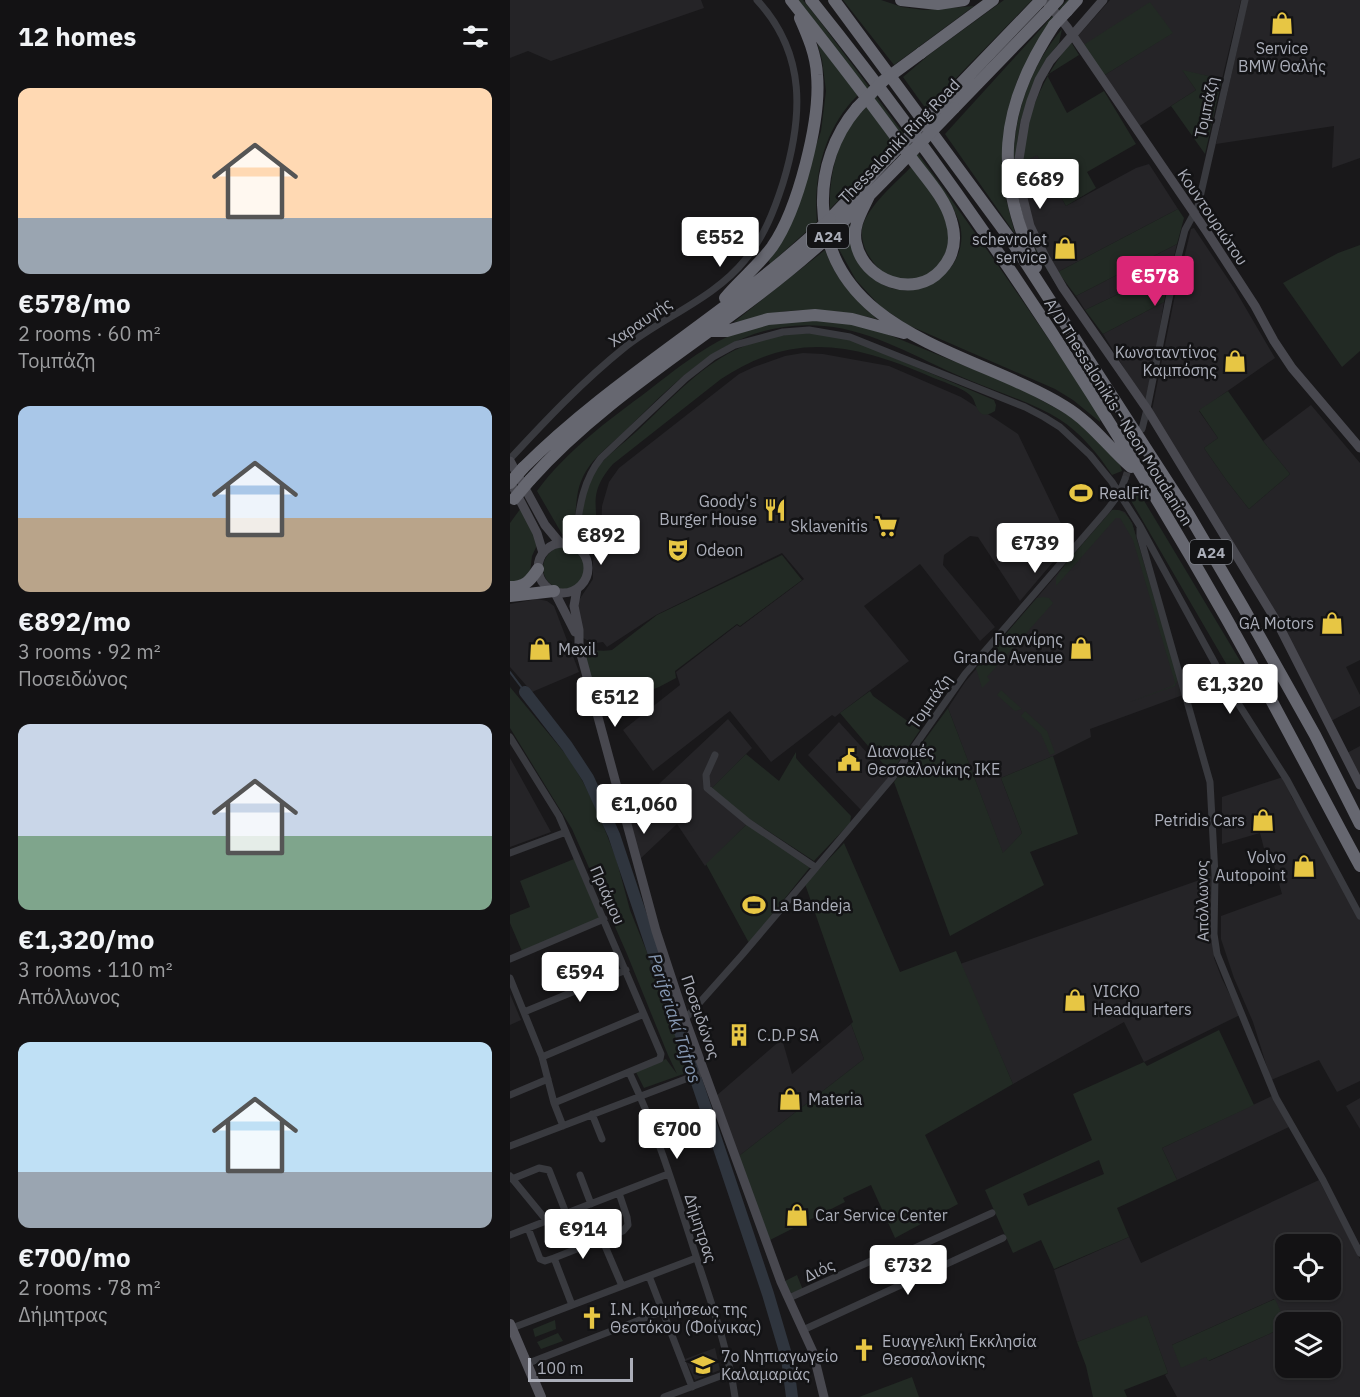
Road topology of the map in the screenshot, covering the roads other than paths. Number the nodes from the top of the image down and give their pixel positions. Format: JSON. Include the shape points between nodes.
{"nodes":[{"id":1,"x":757,"y":0,"type":"edge"},
{"id":2,"x":811,"y":0,"type":"edge"},
{"id":3,"x":834,"y":0,"type":"edge"},
{"id":4,"x":901,"y":0,"type":"edge"},
{"id":5,"x":964,"y":0,"type":"edge"},
{"id":6,"x":993,"y":0,"type":"edge"},
{"id":7,"x":1058,"y":0,"type":"edge"},
{"id":8,"x":1077,"y":0,"type":"edge"},
{"id":9,"x":1103,"y":0,"type":"edge"},
{"id":10,"x":1245,"y":0,"type":"edge"},
{"id":11,"x":793,"y":3,"type":"edge"},
{"id":12,"x":1042,"y":5,"type":"edge"},
{"id":13,"x":1071,"y":35,"type":"junction"},
{"id":14,"x":894,"y":161,"type":"junction"},
{"id":15,"x":869,"y":196,"type":"junction"},
{"id":16,"x":1194,"y":216,"type":"junction"},
{"id":17,"x":818,"y":238,"type":"junction"},
{"id":18,"x":1045,"y":290,"type":"junction"},
{"id":19,"x":709,"y":318,"type":"junction"},
{"id":20,"x":708,"y":331,"type":"junction"},
{"id":21,"x":914,"y":336,"type":"junction"},
{"id":22,"x":1147,"y":409,"type":"junction"},
{"id":23,"x":1142,"y":429,"type":"tunnel mouth"},
{"id":24,"x":1360,"y":448,"type":"edge"},
{"id":25,"x":510,"y":460,"type":"edge"},
{"id":26,"x":1140,"y":475,"type":"junction"},
{"id":27,"x":1125,"y":479,"type":"tunnel mouth"},
{"id":28,"x":510,"y":482,"type":"edge"},
{"id":29,"x":1119,"y":494,"type":"junction"},
{"id":30,"x":512,"y":501,"type":"edge"},
{"id":31,"x":1140,"y":526,"type":"junction"},
{"id":32,"x":560,"y":543,"type":"junction"},
{"id":33,"x":574,"y":547,"type":"junction"},
{"id":34,"x":543,"y":553,"type":"junction"},
{"id":35,"x":538,"y":569,"type":"junction"},
{"id":36,"x":510,"y":587,"type":"edge"},
{"id":37,"x":577,"y":589,"type":"junction"},
{"id":38,"x":554,"y":591,"type":"junction"},
{"id":39,"x":510,"y":596,"type":"edge"},
{"id":40,"x":579,"y":636,"type":"junction"},
{"id":41,"x":510,"y":737,"type":"edge"},
{"id":42,"x":715,"y":755,"type":"dead end"},
{"id":43,"x":1360,"y":784,"type":"edge"},
{"id":44,"x":1360,"y":824,"type":"edge"},
{"id":45,"x":566,"y":832,"type":"junction"},
{"id":46,"x":510,"y":853,"type":"edge"},
{"id":47,"x":1360,"y":866,"type":"edge"},
{"id":48,"x":815,"y":867,"type":"junction"},
{"id":49,"x":1360,"y":916,"type":"edge"},
{"id":50,"x":604,"y":919,"type":"junction"},
{"id":51,"x":510,"y":959,"type":"edge"},
{"id":52,"x":626,"y":970,"type":"junction"},
{"id":53,"x":510,"y":978,"type":"edge"},
{"id":54,"x":524,"y":1012,"type":"junction"},
{"id":55,"x":644,"y":1014,"type":"junction"},
{"id":56,"x":685,"y":1019,"type":"junction"},
{"id":57,"x":542,"y":1057,"type":"junction"},
{"id":58,"x":629,"y":1072,"type":"junction"},
{"id":59,"x":702,"y":1073,"type":"junction"},
{"id":60,"x":548,"y":1079,"type":"junction"},
{"id":61,"x":510,"y":1095,"type":"edge"},
{"id":62,"x":640,"y":1095,"type":"junction"},
{"id":63,"x":554,"y":1103,"type":"junction"},
{"id":64,"x":592,"y":1114,"type":"junction"},
{"id":65,"x":563,"y":1126,"type":"junction"},
{"id":66,"x":602,"y":1139,"type":"dead end"},
{"id":67,"x":510,"y":1146,"type":"edge"},
{"id":68,"x":668,"y":1174,"type":"junction"},
{"id":69,"x":580,"y":1175,"type":"dead end"},
{"id":70,"x":511,"y":1178,"type":"edge"},
{"id":71,"x":619,"y":1193,"type":"junction"},
{"id":72,"x":591,"y":1204,"type":"junction"},
{"id":73,"x":992,"y":1213,"type":"dead end"},
{"id":74,"x":566,"y":1214,"type":"junction"},
{"id":75,"x":547,"y":1221,"type":"junction"},
{"id":76,"x":528,"y":1228,"type":"junction"},
{"id":77,"x":510,"y":1235,"type":"edge"},
{"id":78,"x":1003,"y":1238,"type":"dead end"},
{"id":79,"x":602,"y":1239,"type":"junction"},
{"id":80,"x":906,"y":1252,"type":"junction"},
{"id":81,"x":1360,"y":1253,"type":"edge"},
{"id":82,"x":554,"y":1258,"type":"junction"},
{"id":83,"x":696,"y":1258,"type":"junction"},
{"id":84,"x":649,"y":1276,"type":"junction"},
{"id":85,"x":918,"y":1278,"type":"junction"},
{"id":86,"x":622,"y":1286,"type":"junction"},
{"id":87,"x":789,"y":1299,"type":"junction"},
{"id":88,"x":572,"y":1305,"type":"junction"},
{"id":89,"x":663,"y":1311,"type":"junction"},
{"id":90,"x":511,"y":1327,"type":"edge"},
{"id":91,"x":803,"y":1330,"type":"junction"},
{"id":92,"x":526,"y":1364,"type":"junction"},
{"id":93,"x":731,"y":1372,"type":"junction"},
{"id":94,"x":692,"y":1386,"type":"junction"},
{"id":95,"x":541,"y":1397,"type":"edge"},
{"id":96,"x":664,"y":1397,"type":"edge"},
{"id":97,"x":735,"y":1397,"type":"edge"},
{"id":98,"x":824,"y":1397,"type":"edge"}],
"edges":[{"from":1,"to":25,"type":"street","name":"Χαραυγής","via":[[784,41],[797,95],[793,146],[766,229],[734,273],[625,347],[572,394]]},
{"from":2,"to":26,"type":"highway","name":"A/D Thessalonikis - Neon Moudanion","via":[[1008,267]]},
{"from":3,"to":18,"type":"highway","name":"A/D Thessalonikis - Neon Moudanion"},
{"from":4,"to":5,"type":"highway","via":[[938,4]]},
{"from":6,"to":21,"type":"highway","number":"Α24","bridge":true,"via":[[884,81],[857,108],[829,159],[823,197],[826,231],[837,263],[857,293]]},
{"from":7,"to":12,"type":"highway","name":"Thessaloniki Ring Road","bridge":true},
{"from":8,"to":18,"type":"highway","number":"Α24","bridge":true,"via":[[1034,58],[1019,93],[1008,151],[1012,201]]},
{"from":9,"to":13,"type":"street"},
{"from":10,"to":16,"type":"street","name":"Τομπάζη"},
{"from":11,"to":15,"type":"highway","via":[[888,125],[949,212],[955,243],[940,271],[921,283],[901,285],[885,280],[864,261],[855,235]]},
{"from":11,"to":19,"type":"highway","via":[[817,73],[817,109],[807,156],[777,239]]},
{"from":12,"to":13,"type":"street","name":"Κουντουριώτου"},
{"from":12,"to":14,"type":"highway","name":"Thessaloniki Ring Road","bridge":true},
{"from":13,"to":16,"type":"street","name":"Κουντουριώτου"},
{"from":13,"to":22,"type":"street","via":[[1039,80],[1025,122],[1019,159],[1024,206],[1037,242],[1063,288]]},
{"from":14,"to":15,"type":"highway","name":"Thessaloniki Ring Road"},
{"from":14,"to":17,"type":"highway","name":"Thessaloniki Ring Road","bridge":true,"via":[[830,219]]},
{"from":15,"to":17,"type":"highway","name":"Thessaloniki Ring Road","bridge":true,"via":[[833,232]]},
{"from":16,"to":22,"type":"street","name":"Τομπάζη","via":[[1185,230],[1175,269]]},
{"from":16,"to":24,"type":"street","name":"Κουντουριώτου","via":[[1292,368]]},
{"from":17,"to":19,"type":"highway","name":"Thessaloniki Ring Road","via":[[788,256]]},
{"from":17,"to":20,"type":"highway","name":"Thessaloniki Ring Road","via":[[780,278]]},
{"from":18,"to":44,"type":"highway","name":"A/D Thessalonikis - Neon Moudanion","number":"Α24","via":[[1238,596]]},
{"from":19,"to":28,"type":"highway","name":"Thessaloniki Ring Road","bridge":true,"via":[[582,413]]},
{"from":20,"to":21,"type":"highway","via":[[815,315],[852,319]]},
{"from":20,"to":30,"type":"highway","name":"Thessaloniki Ring Road","bridge":true,"via":[[590,421]]},
{"from":21,"to":26,"type":"highway","number":"Α24","via":[[1064,406]]},
{"from":22,"to":23,"type":"street","name":"Τομπάζη"},
{"from":22,"to":43,"type":"street","via":[[1277,621]]},
{"from":25,"to":32,"type":"street","via":[[545,525]]},
{"from":26,"to":47,"type":"highway","name":"A/D Thessalonikis - Neon Moudanion","number":"Α24","via":[[1262,682]]},
{"from":27,"to":29,"type":"street","name":"Τομπάζη"},
{"from":28,"to":34,"type":"street"},
{"from":29,"to":31,"type":"street"},
{"from":29,"to":33,"type":"street","via":[[1075,439],[1024,407],[850,337],[809,330],[783,332],[735,345],[713,357],[601,458],[583,491]]},
{"from":29,"to":48,"type":"street","name":"Τομπάζη","via":[[965,674],[893,777]]},
{"from":31,"to":49,"type":"street","via":[[1229,689],[1287,780]]},
{"from":31,"to":81,"type":"street","name":"Απόλλωνος","via":[[1210,782],[1217,954],[1276,1098]]},
{"from":32,"to":33,"type":"street"},
{"from":32,"to":34,"type":"street"},
{"from":33,"to":37,"type":"street","via":[[583,554],[588,568]]},
{"from":34,"to":35,"type":"street"},
{"from":35,"to":36,"type":"highway","via":[[523,586]]},
{"from":35,"to":38,"type":"street","via":[[541,580]]},
{"from":37,"to":38,"type":"street"},
{"from":37,"to":40,"type":"street","name":"Ποσειδώνος","via":[[574,606]]},
{"from":38,"to":39,"type":"highway"},
{"from":38,"to":40,"type":"street"},
{"from":40,"to":56,"type":"street","name":"Ποσειδώνος","via":[[626,823]]},
{"from":41,"to":45,"type":"street","name":"Πριάμου"},
{"from":42,"to":48,"type":"street","via":[[706,775],[707,788],[748,822]]},
{"from":45,"to":46,"type":"street"},
{"from":45,"to":50,"type":"street","name":"Πριάμου"},
{"from":48,"to":56,"type":"street","name":"Τομπάζη"},
{"from":50,"to":51,"type":"street"},
{"from":50,"to":52,"type":"street","name":"Πριάμου"},
{"from":52,"to":54,"type":"street"},
{"from":52,"to":55,"type":"street","name":"Πριάμου"},
{"from":53,"to":54,"type":"street"},
{"from":54,"to":57,"type":"street"},
{"from":55,"to":57,"type":"street"},
{"from":55,"to":58,"type":"street","name":"Πριάμου","via":[[661,1057]]},
{"from":56,"to":59,"type":"street","name":"Ποσειδώνος"},
{"from":57,"to":60,"type":"street"},
{"from":58,"to":62,"type":"street","name":"Δήμητρας"},
{"from":58,"to":63,"type":"street"},
{"from":59,"to":62,"type":"street"},
{"from":59,"to":87,"type":"street","name":"Ποσειδώνος"},
{"from":60,"to":61,"type":"street"},
{"from":60,"to":63,"type":"street"},
{"from":62,"to":64,"type":"street"},
{"from":62,"to":68,"type":"street","name":"Δήμητρας"},
{"from":63,"to":65,"type":"street"},
{"from":64,"to":65,"type":"street"},
{"from":64,"to":66,"type":"street"},
{"from":65,"to":67,"type":"street"},
{"from":68,"to":71,"type":"street"},
{"from":68,"to":83,"type":"street","name":"Δήμητρας"},
{"from":69,"to":72,"type":"street"},
{"from":70,"to":74,"type":"street","via":[[538,1168],[549,1170]]},
{"from":70,"to":75,"type":"street"},
{"from":71,"to":72,"type":"street"},
{"from":71,"to":79,"type":"street","via":[[627,1227]]},
{"from":72,"to":74,"type":"street"},
{"from":73,"to":80,"type":"street","name":"Διός"},
{"from":74,"to":75,"type":"street"},
{"from":75,"to":76,"type":"street"},
{"from":76,"to":77,"type":"street"},
{"from":76,"to":82,"type":"street","via":[[541,1260]]},
{"from":78,"to":85,"type":"street"},
{"from":79,"to":82,"type":"street"},
{"from":79,"to":86,"type":"street"},
{"from":80,"to":85,"type":"street"},
{"from":80,"to":87,"type":"street","name":"Διός","via":[[891,1252]]},
{"from":82,"to":88,"type":"street"},
{"from":83,"to":84,"type":"street"},
{"from":83,"to":93,"type":"street","name":"Δήμητρας"},
{"from":84,"to":86,"type":"street"},
{"from":84,"to":89,"type":"street"},
{"from":85,"to":91,"type":"street"},
{"from":86,"to":88,"type":"street"},
{"from":87,"to":91,"type":"street","name":"Ποσειδώνος"},
{"from":88,"to":90,"type":"street"},
{"from":89,"to":92,"type":"street"},
{"from":89,"to":94,"type":"street"},
{"from":90,"to":92,"type":"main road"},
{"from":91,"to":98,"type":"street","name":"Ποσειδώνος"},
{"from":92,"to":95,"type":"main road"},
{"from":93,"to":94,"type":"street"},
{"from":93,"to":97,"type":"street","name":"Δήμητρας"},
{"from":94,"to":96,"type":"street"}]}
